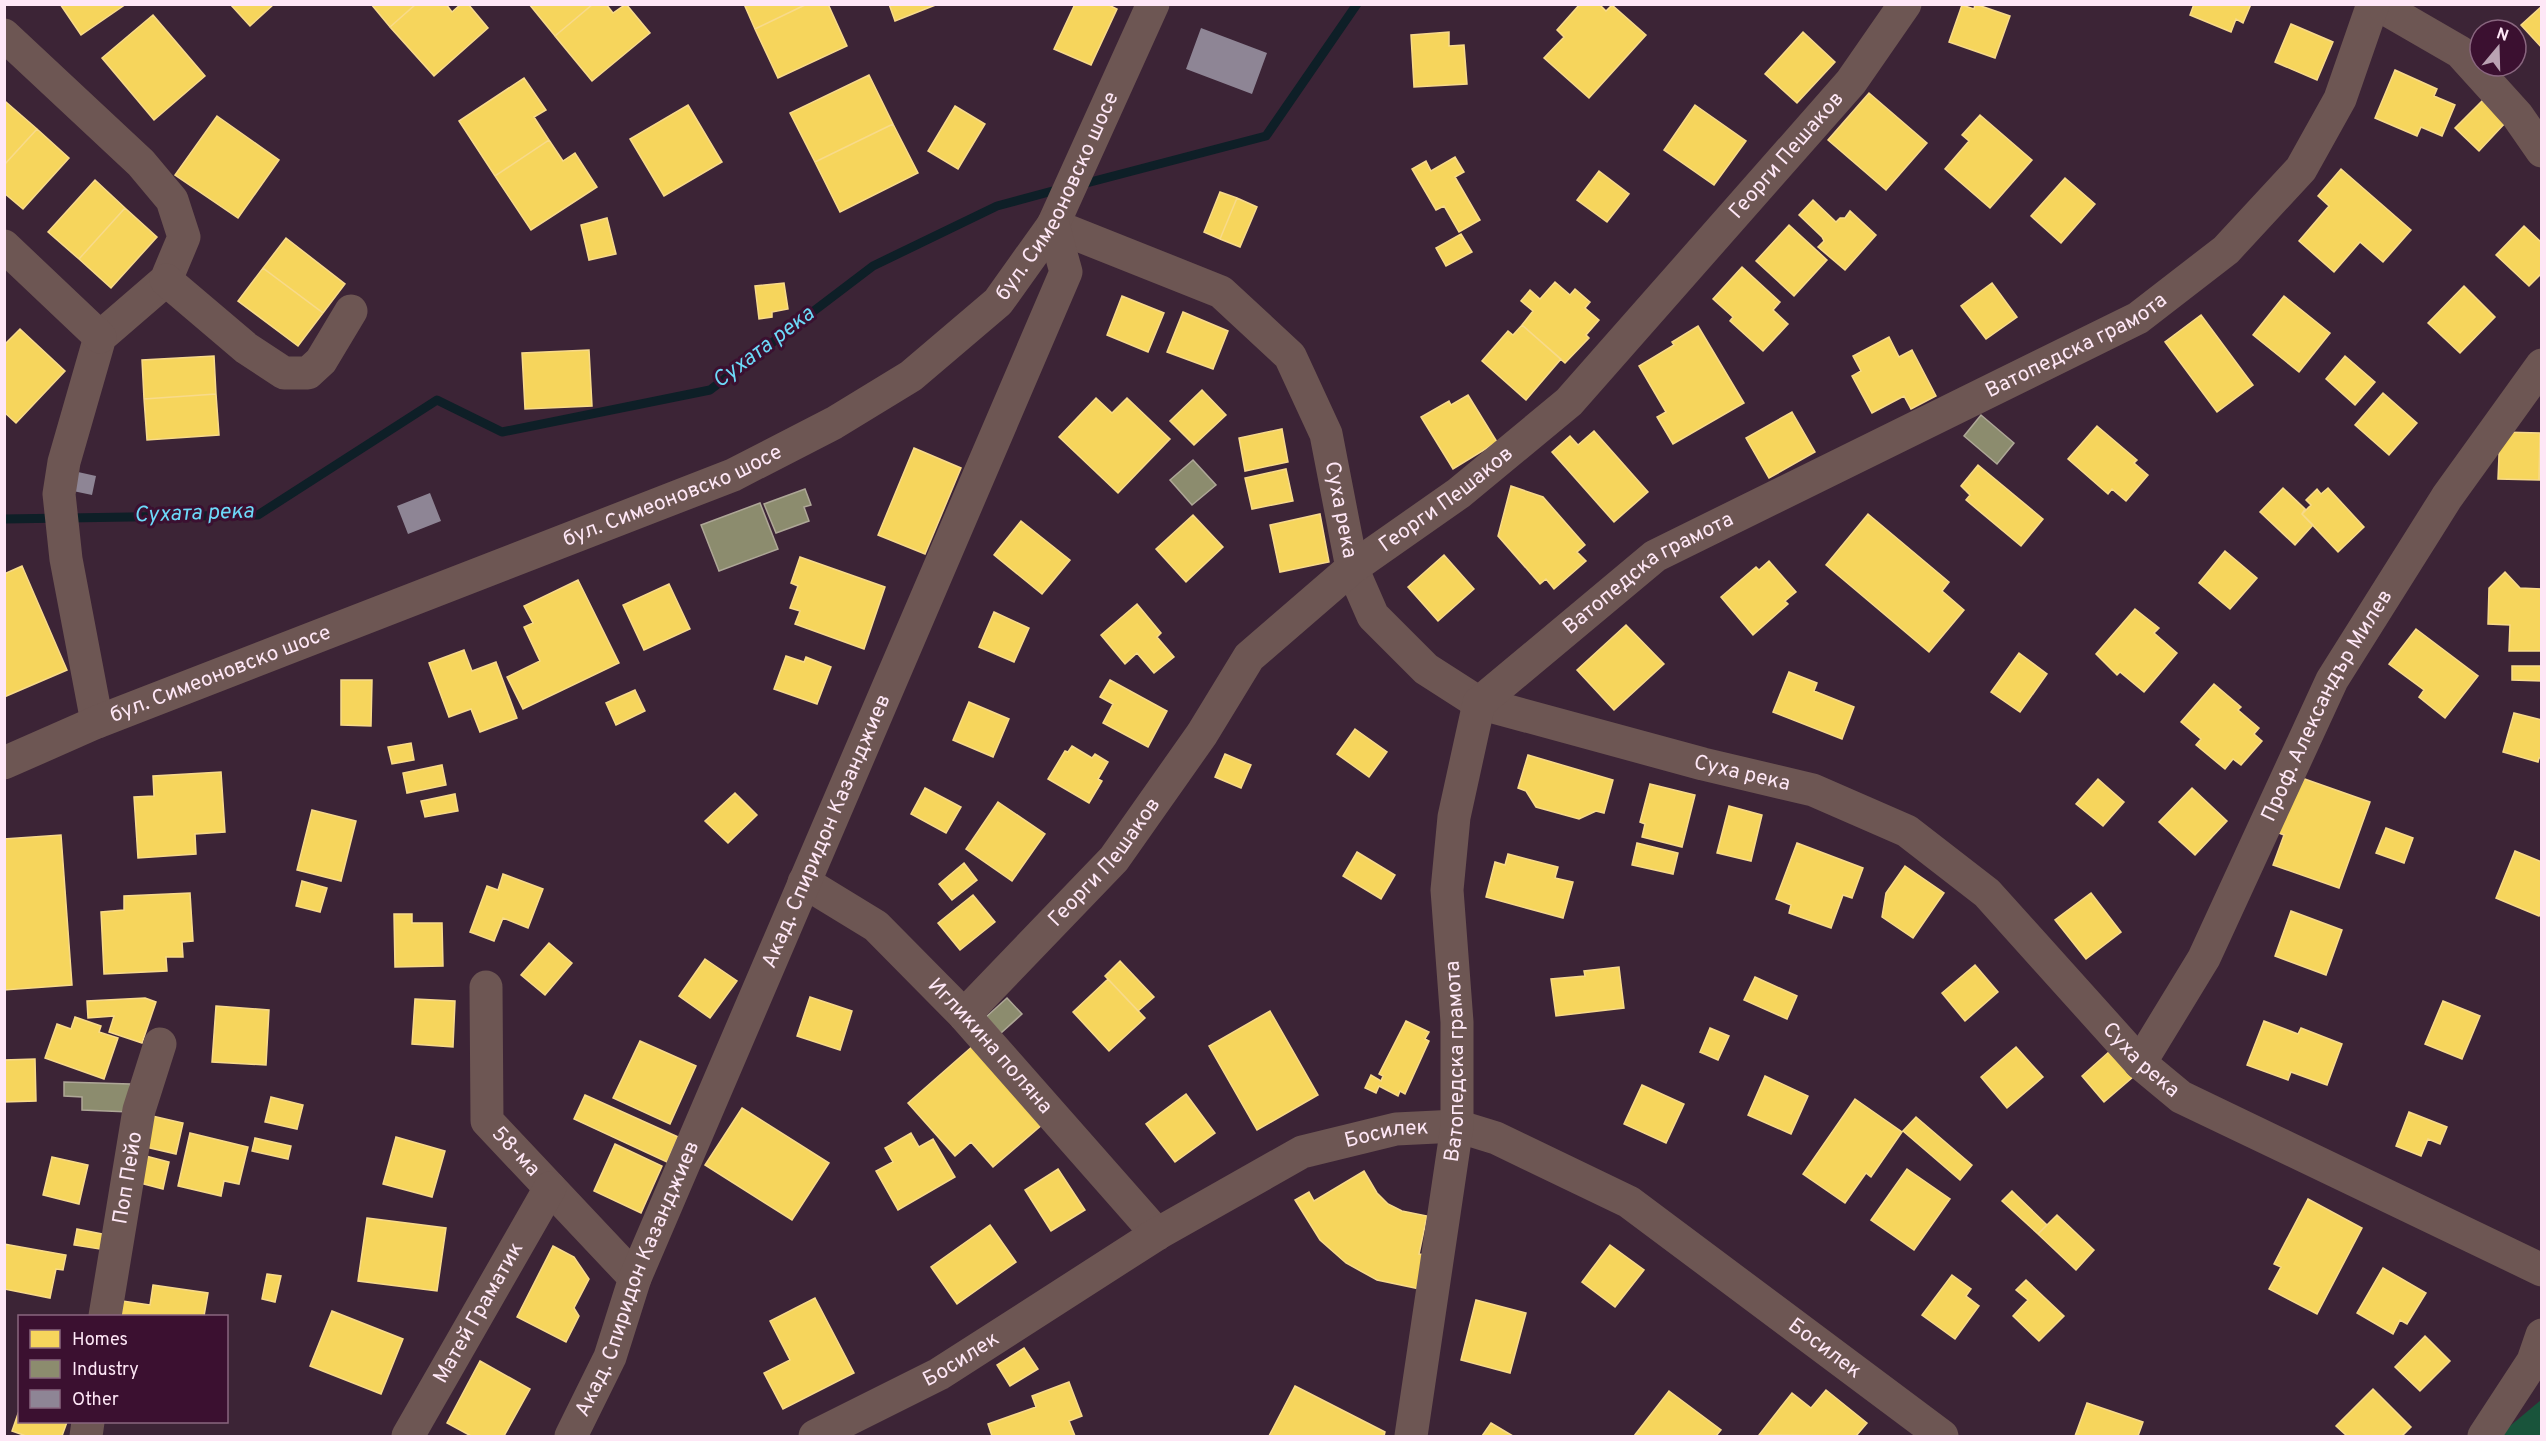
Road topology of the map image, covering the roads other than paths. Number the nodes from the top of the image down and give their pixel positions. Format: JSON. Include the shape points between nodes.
{"nodes":[{"id":1,"x":1153,"y":4,"type":"edge"},
{"id":2,"x":1905,"y":4,"type":"edge"},
{"id":3,"x":2375,"y":4,"type":"edge"},
{"id":4,"x":4,"y":35,"type":"edge"},
{"id":5,"x":2541,"y":152,"type":"edge"},
{"id":6,"x":1053,"y":225,"type":"junction"},
{"id":7,"x":4,"y":246,"type":"edge"},
{"id":8,"x":166,"y":280,"type":"junction"},
{"id":9,"x":351,"y":311,"type":"dead end"},
{"id":10,"x":100,"y":337,"type":"junction"},
{"id":11,"x":2541,"y":365,"type":"edge"},
{"id":12,"x":1352,"y":568,"type":"junction"},
{"id":13,"x":1479,"y":703,"type":"junction"},
{"id":14,"x":97,"y":722,"type":"junction"},
{"id":15,"x":4,"y":763,"type":"edge"},
{"id":16,"x":804,"y":882,"type":"junction"},
{"id":17,"x":486,"y":987,"type":"dead end"},
{"id":18,"x":964,"y":1015,"type":"junction"},
{"id":19,"x":160,"y":1044,"type":"dead end"},
{"id":20,"x":2140,"y":1063,"type":"junction"},
{"id":21,"x":1457,"y":1126,"type":"junction"},
{"id":22,"x":550,"y":1188,"type":"junction"},
{"id":23,"x":1157,"y":1234,"type":"junction"},
{"id":24,"x":2541,"y":1270,"type":"edge"},
{"id":25,"x":635,"y":1278,"type":"junction"},
{"id":26,"x":105,"y":1315,"type":"edge"},
{"id":27,"x":2541,"y":1335,"type":"edge"},
{"id":28,"x":408,"y":1437,"type":"edge"},
{"id":29,"x":571,"y":1437,"type":"edge"},
{"id":30,"x":815,"y":1437,"type":"edge"},
{"id":31,"x":1411,"y":1437,"type":"edge"},
{"id":32,"x":1942,"y":1437,"type":"edge"},
{"id":33,"x":2484,"y":1437,"type":"edge"}],
"edges":[{"from":1,"to":6,"type":"street","name":"бул. Симеоновско шосе"},
{"from":2,"to":12,"type":"street","name":"Георги Пешаков","via":[[1851,82],[1569,402],[1459,493]]},
{"from":3,"to":5,"type":"street","via":[[2460,52],[2517,115]]},
{"from":3,"to":13,"type":"street","name":"Ватопедска грамота","via":[[2340,99],[2301,169],[2226,250],[2138,318],[1655,556]]},
{"from":4,"to":8,"type":"street","via":[[141,163],[172,200],[184,237]]},
{"from":6,"to":12,"type":"street","name":"Суха река","via":[[1221,292],[1290,356],[1326,434]]},
{"from":6,"to":14,"type":"street","name":"бул. Симеоновско шосе","via":[[998,302],[911,376],[834,423],[733,475]]},
{"from":6,"to":16,"type":"street","name":"Акад. Спиридон Казанджиев","via":[[1066,272]]},
{"from":7,"to":10,"type":"street"},
{"from":8,"to":9,"type":"street","via":[[246,348],[284,373],[308,373],[321,361]]},
{"from":8,"to":10,"type":"street"},
{"from":10,"to":14,"type":"street","via":[[64,462],[59,494],[66,559]]},
{"from":11,"to":20,"type":"street","name":"Проф. Александър Милев","via":[[2447,497],[2332,680],[2204,958]]},
{"from":12,"to":13,"type":"street","name":"Суха река","via":[[1373,616],[1426,669]]},
{"from":12,"to":18,"type":"street","name":"Георги Пешаков","via":[[1249,657],[1202,734],[1114,859]]},
{"from":13,"to":20,"type":"street","name":"Суха река","via":[[1813,790],[1907,831],[1987,892]]},
{"from":13,"to":21,"type":"street","name":"Ватопедска грамота","via":[[1454,817],[1447,890],[1457,1022]]},
{"from":14,"to":15,"type":"street","name":"бул. Симеоновско шосе"},
{"from":16,"to":18,"type":"street","name":"Игликина поляна","via":[[876,926]]},
{"from":16,"to":25,"type":"street","name":"Акад. Спиридон Казанджиев"},
{"from":17,"to":22,"type":"street","name":"58-ма","via":[[487,1121]]},
{"from":18,"to":23,"type":"street","name":"Игликина поляна"},
{"from":19,"to":26,"type":"street","name":"Поп Пейо","via":[[139,1110]]},
{"from":20,"to":24,"type":"street","name":"Суха река","via":[[2181,1097]]},
{"from":21,"to":23,"type":"street","name":"Босилек","via":[[1396,1129],[1302,1152]]},
{"from":21,"to":31,"type":"street","name":"Ватопедска грамота"},
{"from":21,"to":32,"type":"street","name":"Босилек","via":[[1496,1138],[1629,1202]]},
{"from":22,"to":25,"type":"street","name":"58-ма"},
{"from":22,"to":28,"type":"street","name":"Матей Граматик"},
{"from":23,"to":30,"type":"street","name":"Босилек","via":[[939,1374]]},
{"from":25,"to":29,"type":"street","name":"Акад. Спиридон Казанджиев","via":[[610,1357]]},
{"from":27,"to":33,"type":"street","via":[[2533,1362]]}]}
